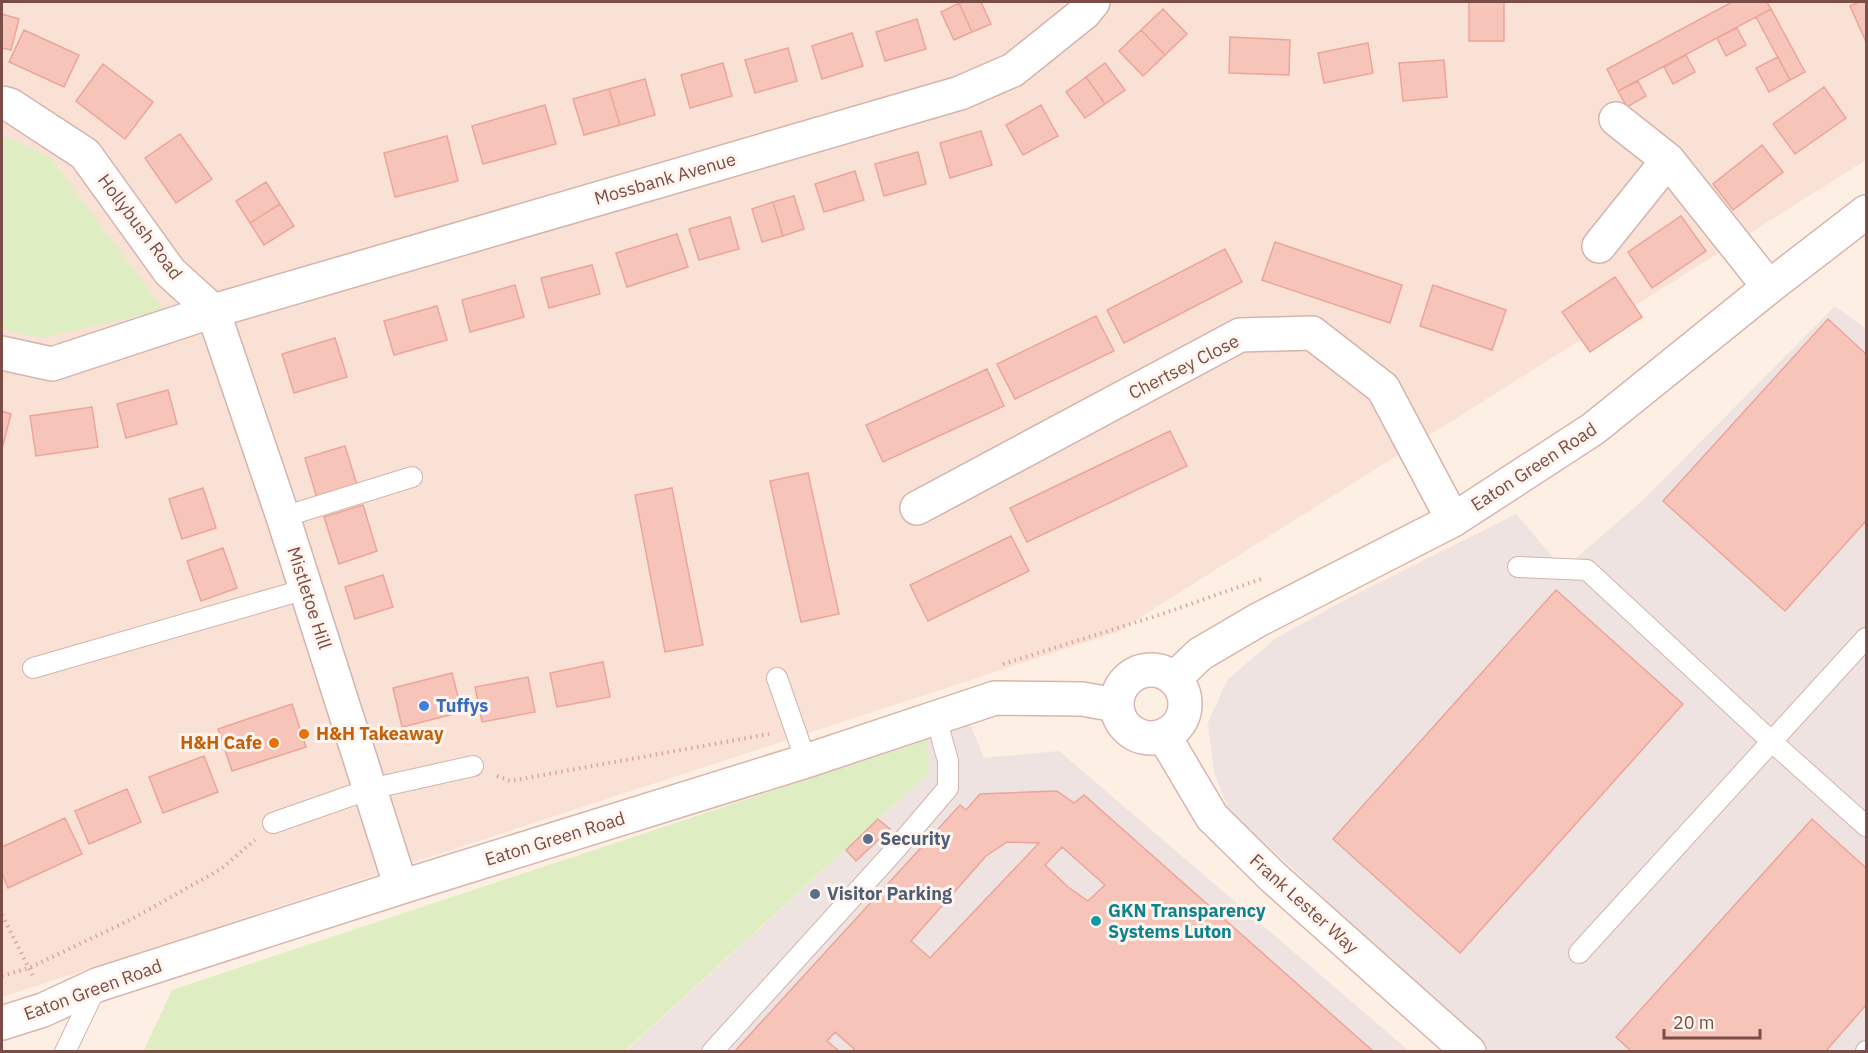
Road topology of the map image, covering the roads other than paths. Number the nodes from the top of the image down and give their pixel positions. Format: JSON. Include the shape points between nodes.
{"nodes":[{"id":1,"x":1093,"y":2,"type":"edge"},
{"id":2,"x":2,"y":102,"type":"edge"},
{"id":3,"x":1616,"y":119,"type":"dead end"},
{"id":4,"x":1668,"y":160,"type":"junction"},
{"id":5,"x":1866,"y":212,"type":"edge"},
{"id":6,"x":1599,"y":246,"type":"dead end"},
{"id":7,"x":1769,"y":287,"type":"junction"},
{"id":8,"x":213,"y":311,"type":"junction"},
{"id":9,"x":2,"y":353,"type":"edge"},
{"id":10,"x":412,"y":477,"type":"dead end"},
{"id":11,"x":917,"y":508,"type":"dead end"},
{"id":12,"x":283,"y":517,"type":"junction"},
{"id":13,"x":1453,"y":520,"type":"junction"},
{"id":14,"x":1518,"y":567,"type":"dead end"},
{"id":15,"x":306,"y":589,"type":"junction"},
{"id":16,"x":1866,"y":638,"type":"edge"},
{"id":17,"x":33,"y":668,"type":"dead end"},
{"id":18,"x":777,"y":678,"type":"dead end"},
{"id":19,"x":1174,"y":679,"type":"junction"},
{"id":20,"x":1116,"y":705,"type":"junction"},
{"id":21,"x":936,"y":718,"type":"junction"},
{"id":22,"x":1164,"y":736,"type":"junction"},
{"id":23,"x":1771,"y":741,"type":"junction"},
{"id":24,"x":806,"y":761,"type":"junction"},
{"id":25,"x":473,"y":766,"type":"road end"},
{"id":26,"x":370,"y":789,"type":"junction"},
{"id":27,"x":273,"y":824,"type":"road end"},
{"id":28,"x":1866,"y":826,"type":"edge"},
{"id":29,"x":400,"y":887,"type":"junction"},
{"id":30,"x":1579,"y":953,"type":"dead end"},
{"id":31,"x":96,"y":985,"type":"junction"},
{"id":32,"x":2,"y":1023,"type":"edge"},
{"id":33,"x":64,"y":1052,"type":"edge"},
{"id":34,"x":712,"y":1052,"type":"edge"},
{"id":35,"x":1469,"y":1052,"type":"edge"}],
"edges":[{"from":1,"to":8,"type":"street","name":"Mossbank Avenue","via":[[1013,70],[960,93]]},
{"from":2,"to":8,"type":"street","name":"Hollybush Road","via":[[85,154],[170,272]]},
{"from":3,"to":4,"type":"street"},
{"from":4,"to":6,"type":"street"},
{"from":4,"to":7,"type":"street"},
{"from":5,"to":7,"type":"street","name":"Eaton Green Road"},
{"from":7,"to":13,"type":"street","name":"Eaton Green Road","via":[[1593,429]]},
{"from":8,"to":9,"type":"street","via":[[52,364]]},
{"from":8,"to":12,"type":"street","name":"Mistletoe Hill"},
{"from":10,"to":12,"type":"lane"},
{"from":11,"to":13,"type":"street","name":"Chertsey Close","via":[[1240,335],[1312,333],[1383,388]]},
{"from":12,"to":15,"type":"street","name":"Mistletoe Hill"},
{"from":13,"to":19,"type":"street","name":"Eaton Green Road","via":[[1258,620],[1200,654]]},
{"from":14,"to":23,"type":"lane","via":[[1587,570]]},
{"from":15,"to":17,"type":"lane"},
{"from":15,"to":26,"type":"street","name":"Mistletoe Hill"},
{"from":16,"to":23,"type":"lane"},
{"from":18,"to":24,"type":"lane"},
{"from":19,"to":20,"type":"street","via":[[1153,670],[1141,672],[1122,686]]},
{"from":19,"to":22,"type":"street","via":[[1185,699],[1184,710],[1181,721]]},
{"from":20,"to":21,"type":"street","name":"Eaton Green Road","via":[[1082,699],[995,698]]},
{"from":20,"to":22,"type":"street","via":[[1119,719],[1133,734],[1143,738]]},
{"from":21,"to":24,"type":"street","name":"Eaton Green Road"},
{"from":21,"to":34,"type":"lane","via":[[948,761],[948,788]]},
{"from":22,"to":35,"type":"street","name":"Frank Lester Way","via":[[1212,817],[1274,878]]},
{"from":23,"to":28,"type":"lane"},
{"from":23,"to":30,"type":"lane"},
{"from":24,"to":29,"type":"street","name":"Eaton Green Road"},
{"from":25,"to":26,"type":"lane"},
{"from":26,"to":27,"type":"lane"},
{"from":26,"to":29,"type":"street","name":"Mistletoe Hill"},
{"from":29,"to":31,"type":"street","name":"Eaton Green Road"},
{"from":31,"to":32,"type":"street","name":"Eaton Green Road","via":[[43,1010]]},
{"from":31,"to":33,"type":"lane"}]}
